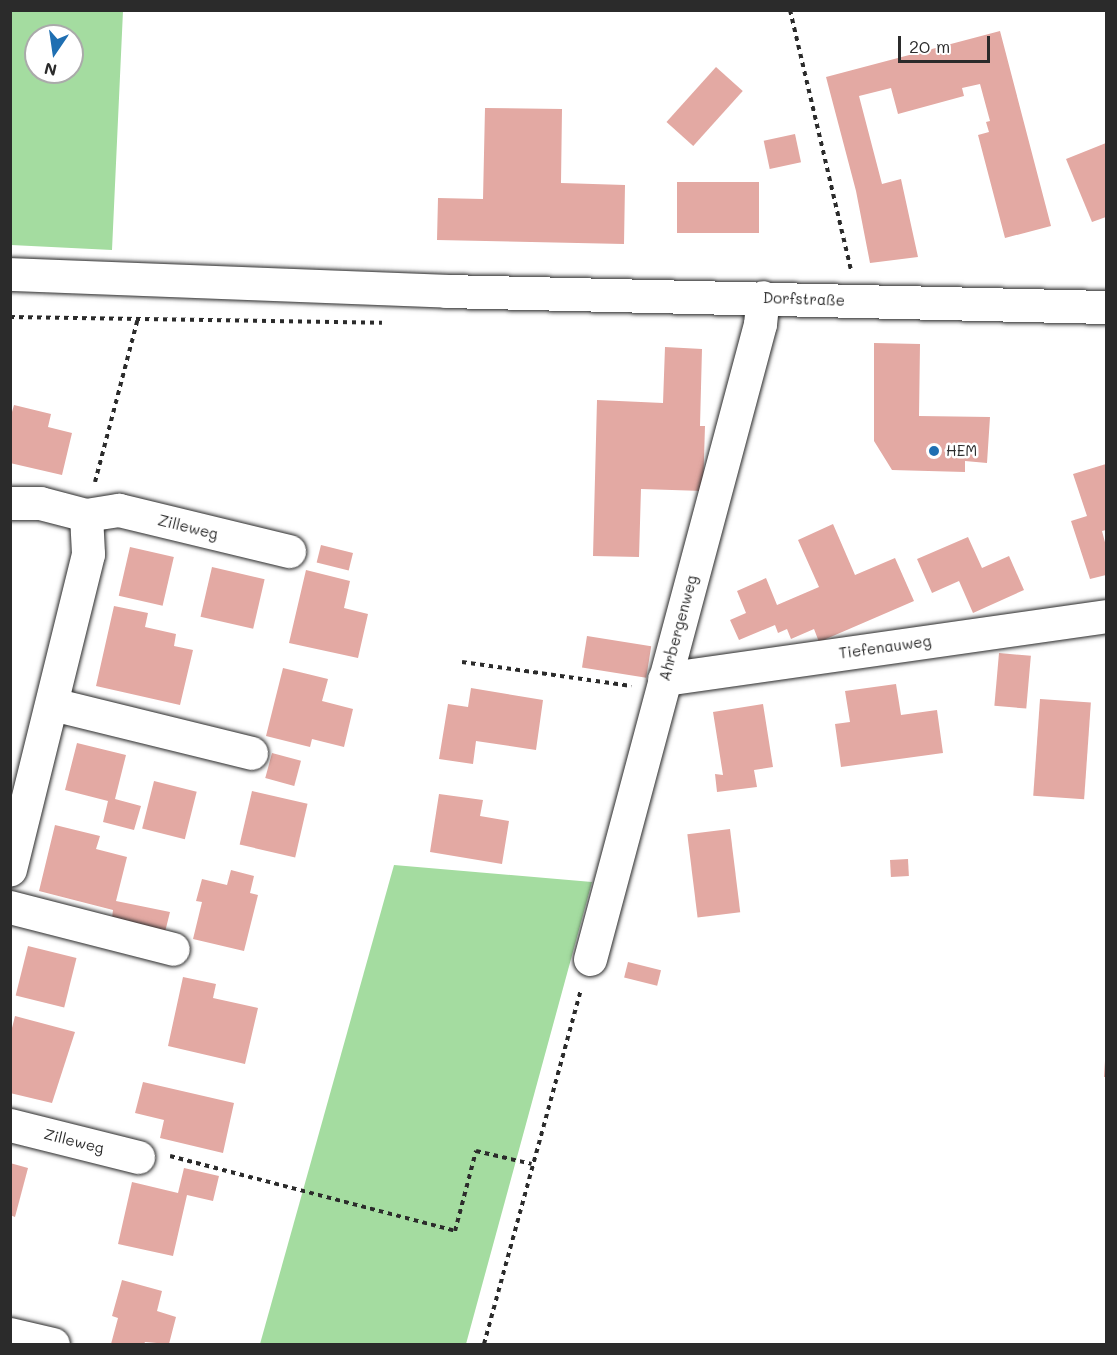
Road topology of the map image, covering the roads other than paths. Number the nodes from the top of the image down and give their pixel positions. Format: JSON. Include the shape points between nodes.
{"nodes":[{"id":1,"x":10,"y":274,"type":"edge"},
{"id":2,"x":763,"y":297,"type":"junction"},
{"id":3,"x":1107,"y":307,"type":"edge"},
{"id":4,"x":10,"y":503,"type":"edge"},
{"id":5,"x":86,"y":515,"type":"junction"},
{"id":6,"x":289,"y":551,"type":"dead end"},
{"id":7,"x":1107,"y":616,"type":"edge"},
{"id":8,"x":663,"y":684,"type":"junction"},
{"id":9,"x":52,"y":704,"type":"junction"},
{"id":10,"x":251,"y":753,"type":"dead end"},
{"id":11,"x":10,"y":869,"type":"edge"},
{"id":12,"x":10,"y":907,"type":"edge"},
{"id":13,"x":173,"y":949,"type":"dead end"},
{"id":14,"x":590,"y":959,"type":"road end"},
{"id":15,"x":10,"y":1125,"type":"edge"},
{"id":16,"x":138,"y":1157,"type":"road end"},
{"id":17,"x":10,"y":1334,"type":"edge"},
{"id":18,"x":53,"y":1344,"type":"edge"}],
"edges":[{"from":1,"to":2,"type":"street","name":"Dorfstraße"},
{"from":2,"to":3,"type":"street","name":"Dorfstraße"},
{"from":2,"to":8,"type":"street","name":"Ahrbergenweg","via":[[760,324]]},
{"from":4,"to":5,"type":"street","name":"Zilleweg","via":[[40,503]]},
{"from":5,"to":6,"type":"street","name":"Zilleweg","via":[[119,510]]},
{"from":5,"to":9,"type":"street","via":[[88,554]]},
{"from":7,"to":8,"type":"street","name":"Tiefenauweg"},
{"from":8,"to":14,"type":"street","name":"Ahrbergenweg"},
{"from":9,"to":10,"type":"street"},
{"from":9,"to":11,"type":"street"},
{"from":12,"to":13,"type":"street"},
{"from":15,"to":16,"type":"street","name":"Zilleweg"},
{"from":17,"to":18,"type":"street"}]}
